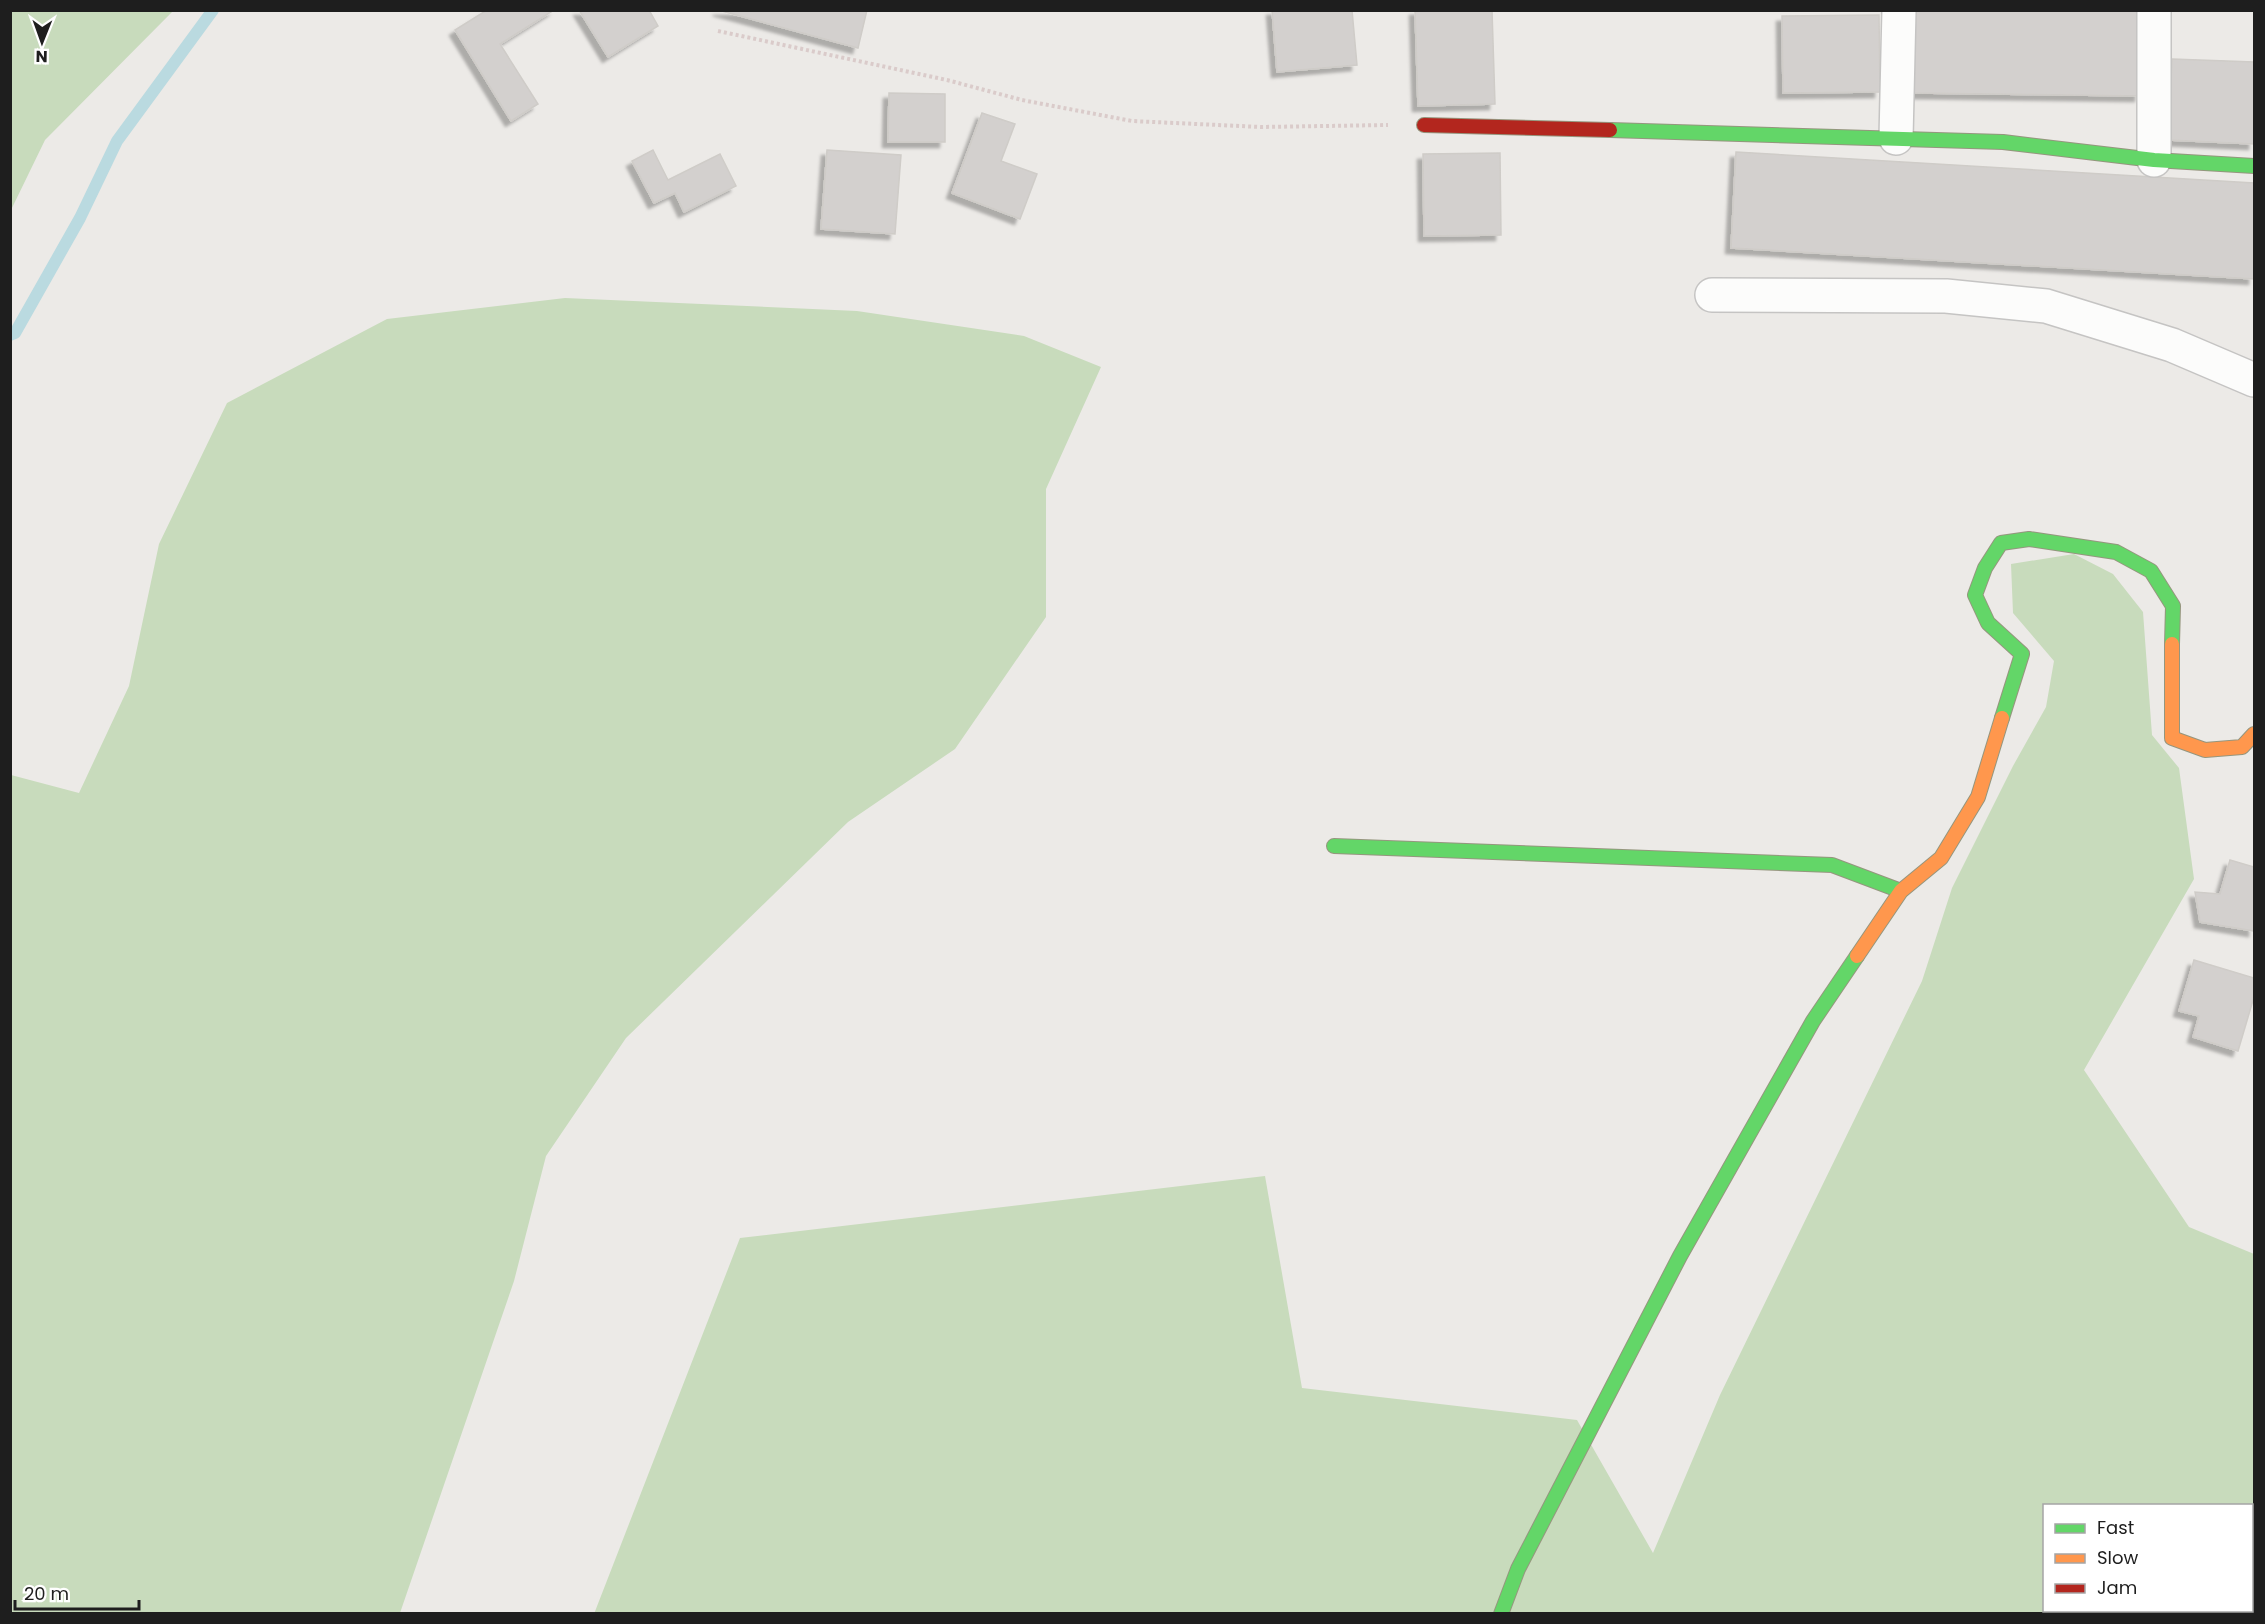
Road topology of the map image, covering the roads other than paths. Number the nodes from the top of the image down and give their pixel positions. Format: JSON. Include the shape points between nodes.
{"nodes":[{"id":1,"x":1899,"y":10,"type":"edge"},
{"id":2,"x":2154,"y":10,"type":"edge"},
{"id":3,"x":1424,"y":125,"type":"road end"},
{"id":4,"x":1896,"y":138,"type":"junction"},
{"id":5,"x":2154,"y":160,"type":"junction"},
{"id":6,"x":2254,"y":166,"type":"edge"},
{"id":7,"x":1712,"y":295,"type":"dead end"},
{"id":8,"x":2254,"y":380,"type":"edge"},
{"id":9,"x":2254,"y":734,"type":"edge"},
{"id":10,"x":1334,"y":846,"type":"dead end"},
{"id":11,"x":1900,"y":891,"type":"junction"},
{"id":12,"x":1501,"y":1614,"type":"edge"}],
"edges":[{"from":1,"to":4,"type":"street"},
{"from":2,"to":5,"type":"street"},
{"from":3,"to":4,"type":"street"},
{"from":4,"to":5,"type":"street","via":[[2003,142]]},
{"from":5,"to":6,"type":"street"},
{"from":7,"to":8,"type":"street","via":[[1946,296],[2046,306],[2172,345]]},
{"from":9,"to":11,"type":"street","via":[[2242,747],[2205,750],[2172,738],[2174,606],[2151,571],[2116,552],[2030,539],[2001,543],[1985,568],[1975,595],[1988,623],[2022,654],[1978,797],[1941,858]]},
{"from":10,"to":11,"type":"street","via":[[1832,865]]},
{"from":11,"to":12,"type":"street","via":[[1813,1021],[1686,1246],[1518,1569]]}]}
